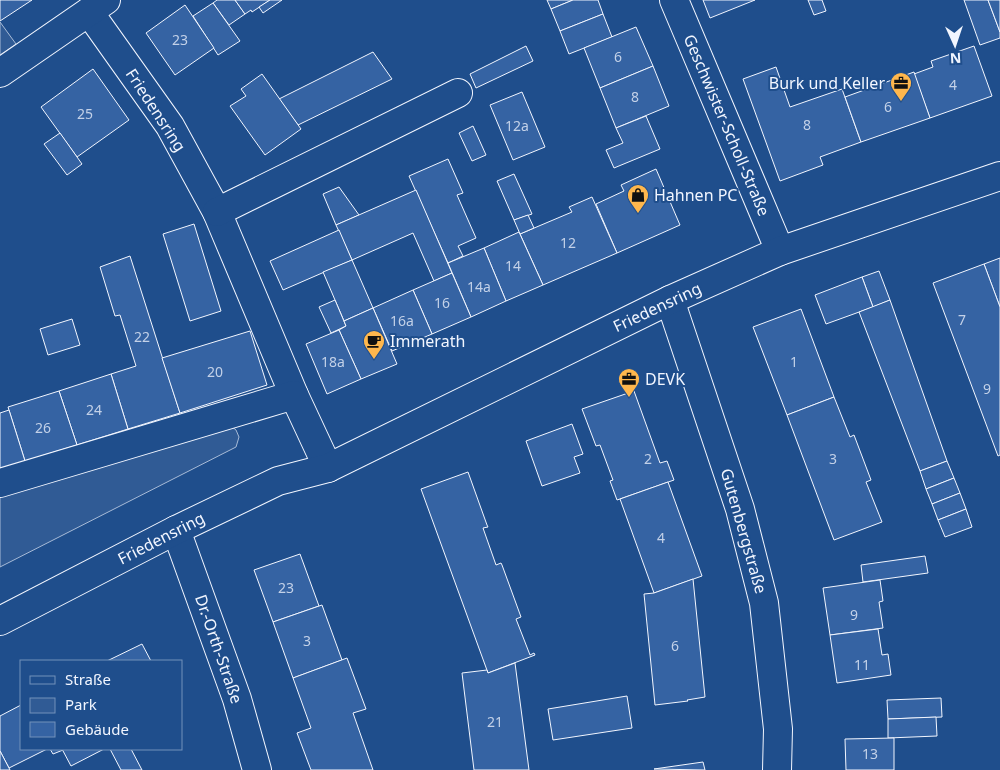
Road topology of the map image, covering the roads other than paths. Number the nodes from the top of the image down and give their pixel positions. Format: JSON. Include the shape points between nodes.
{"nodes":[{"id":1,"x":674,"y":0,"type":"edge"},
{"id":2,"x":98,"y":6,"type":"edge"},
{"id":3,"x":0,"y":74,"type":"edge"},
{"id":4,"x":458,"y":93,"type":"dead end"},
{"id":5,"x":1000,"y":176,"type":"edge"},
{"id":6,"x":217,"y":212,"type":"junction"},
{"id":7,"x":780,"y":251,"type":"junction"},
{"id":8,"x":670,"y":300,"type":"junction"},
{"id":9,"x":294,"y":396,"type":"junction"},
{"id":10,"x":328,"y":468,"type":"junction"},
{"id":11,"x":0,"y":483,"type":"edge"},
{"id":12,"x":176,"y":530,"type":"junction"},
{"id":13,"x":0,"y":621,"type":"edge"},
{"id":14,"x":257,"y":770,"type":"edge"},
{"id":15,"x":777,"y":770,"type":"edge"}],
"edges":[{"from":1,"to":7,"type":"street","name":"Geschwister-Scholl-Straße"},
{"from":2,"to":3,"type":"street"},
{"from":2,"to":6,"type":"street","name":"Friedensring"},
{"from":4,"to":6,"type":"street"},
{"from":5,"to":7,"type":"street","name":"Friedensring"},
{"from":6,"to":9,"type":"street","name":"Friedensring"},
{"from":7,"to":8,"type":"street","name":"Friedensring"},
{"from":8,"to":10,"type":"street","name":"Friedensring"},
{"from":8,"to":15,"type":"street","name":"Gutenbergstraße","via":[[740,509],[764,603],[778,729]]},
{"from":9,"to":10,"type":"street","name":"Friedensring"},
{"from":9,"to":11,"type":"street"},
{"from":10,"to":12,"type":"street","name":"Friedensring","via":[[278,481]]},
{"from":12,"to":13,"type":"street","name":"Friedensring"},
{"from":12,"to":14,"type":"street","name":"Dr.-Orth-Straße","via":[[237,699]]}]}
